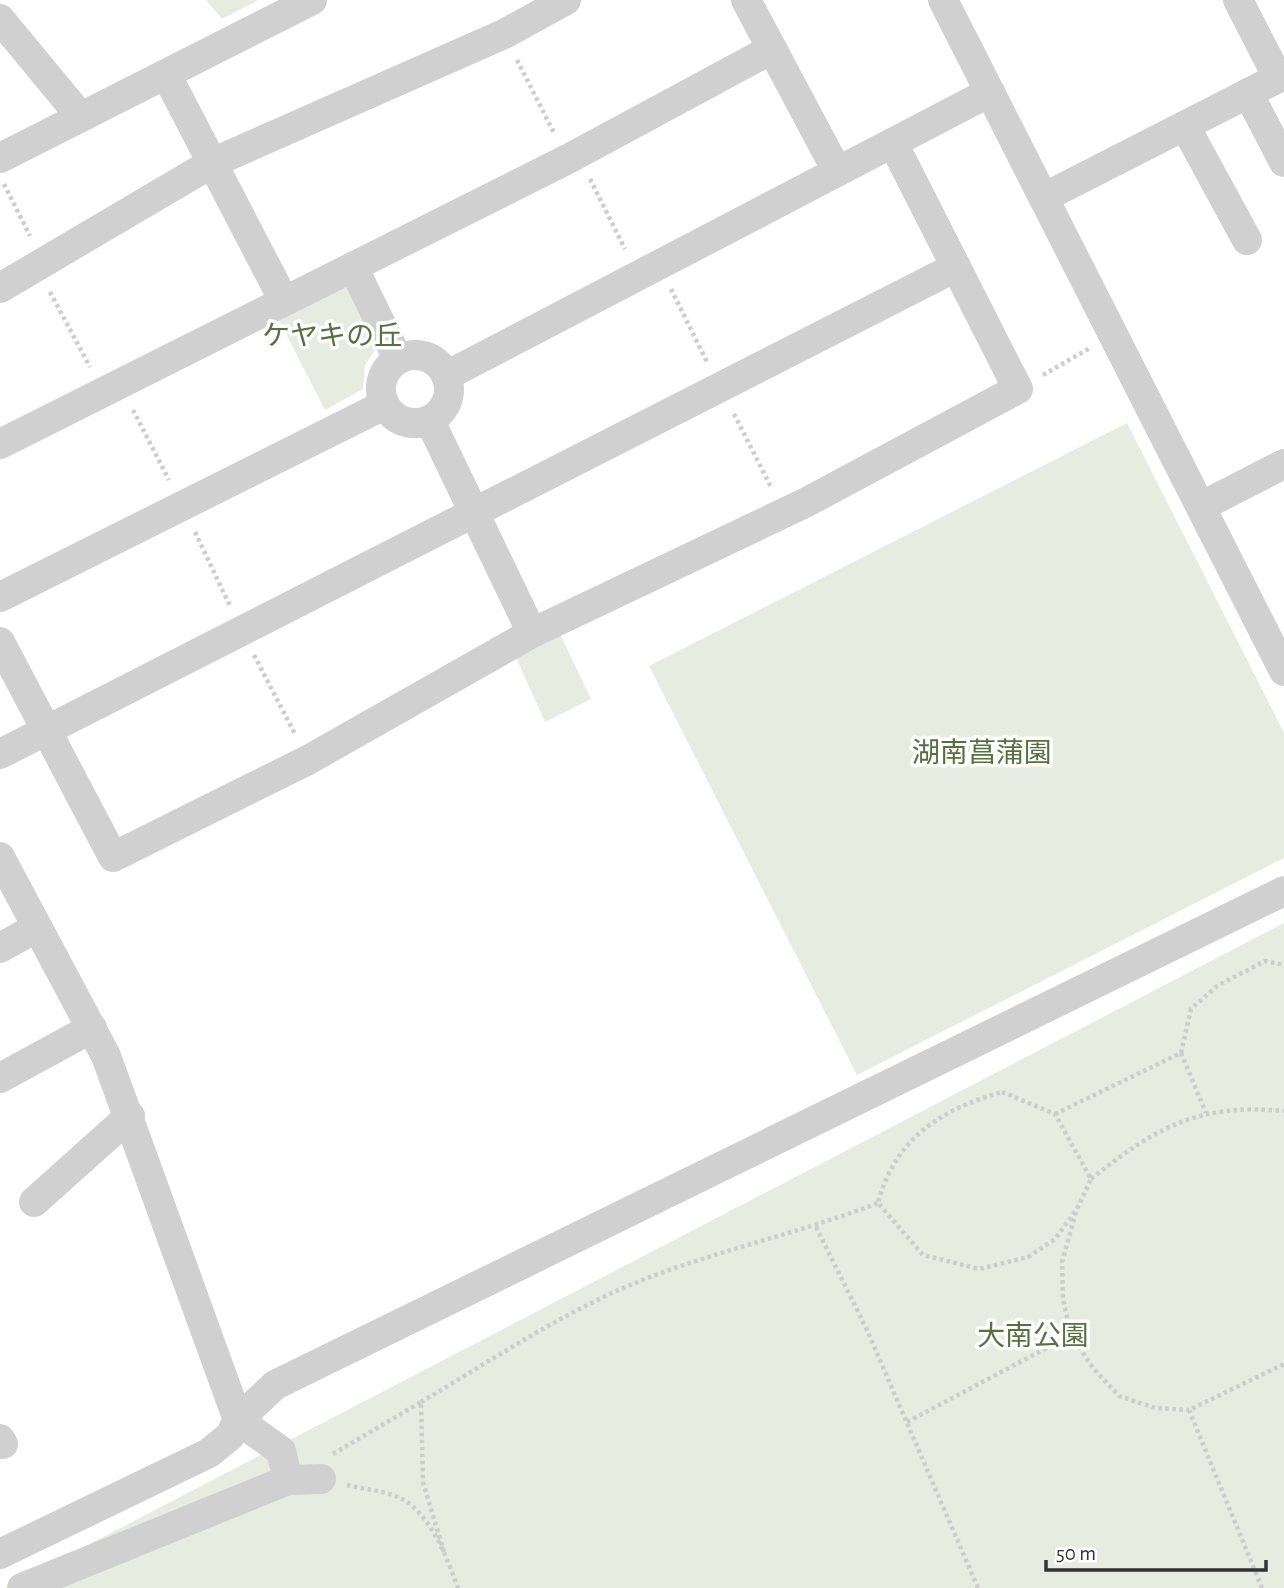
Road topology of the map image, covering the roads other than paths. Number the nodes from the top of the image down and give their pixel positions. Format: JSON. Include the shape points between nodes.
{"nodes":[{"id":1,"x":312,"y":0,"type":"edge"},
{"id":2,"x":566,"y":0,"type":"edge"},
{"id":3,"x":746,"y":0,"type":"edge"},
{"id":4,"x":943,"y":0,"type":"edge"},
{"id":5,"x":1238,"y":0,"type":"edge"},
{"id":6,"x":0,"y":19,"type":"edge"},
{"id":7,"x":772,"y":49,"type":"junction"},
{"id":8,"x":166,"y":74,"type":"junction"},
{"id":9,"x":1281,"y":77,"type":"edge"},
{"id":10,"x":990,"y":92,"type":"junction"},
{"id":11,"x":1248,"y":93,"type":"junction"},
{"id":12,"x":81,"y":117,"type":"junction"},
{"id":13,"x":1185,"y":126,"type":"junction"},
{"id":14,"x":893,"y":143,"type":"junction"},
{"id":15,"x":0,"y":158,"type":"edge"},
{"id":16,"x":1284,"y":162,"type":"edge"},
{"id":17,"x":212,"y":163,"type":"junction"},
{"id":18,"x":837,"y":171,"type":"junction"},
{"id":19,"x":1045,"y":197,"type":"junction"},
{"id":20,"x":1247,"y":240,"type":"dead end"},
{"id":21,"x":353,"y":267,"type":"junction"},
{"id":22,"x":956,"y":267,"type":"junction"},
{"id":23,"x":0,"y":289,"type":"edge"},
{"id":24,"x":284,"y":301,"type":"junction"},
{"id":25,"x":398,"y":359,"type":"junction"},
{"id":26,"x":446,"y":376,"type":"junction"},
{"id":27,"x":384,"y":405,"type":"junction"},
{"id":28,"x":430,"y":421,"type":"junction"},
{"id":29,"x":0,"y":444,"type":"edge"},
{"id":30,"x":1284,"y":464,"type":"edge"},
{"id":31,"x":1202,"y":506,"type":"junction"},
{"id":32,"x":474,"y":515,"type":"junction"},
{"id":33,"x":0,"y":597,"type":"edge"},
{"id":34,"x":532,"y":633,"type":"junction"},
{"id":35,"x":0,"y":642,"type":"edge"},
{"id":36,"x":1284,"y":671,"type":"edge"},
{"id":37,"x":48,"y":729,"type":"junction"},
{"id":38,"x":0,"y":754,"type":"edge"},
{"id":39,"x":0,"y":857,"type":"edge"},
{"id":40,"x":1284,"y":891,"type":"edge"},
{"id":41,"x":36,"y":928,"type":"junction"},
{"id":42,"x":0,"y":948,"type":"edge"},
{"id":43,"x":92,"y":1028,"type":"junction"},
{"id":44,"x":0,"y":1079,"type":"edge"},
{"id":45,"x":130,"y":1116,"type":"junction"},
{"id":46,"x":34,"y":1202,"type":"dead end"},
{"id":47,"x":238,"y":1420,"type":"junction"},
{"id":48,"x":321,"y":1479,"type":"road end"},
{"id":49,"x":288,"y":1480,"type":"junction"},
{"id":50,"x":0,"y":1554,"type":"edge"},
{"id":51,"x":22,"y":1588,"type":"edge"}],
"edges":[{"from":1,"to":8,"type":"street"},
{"from":2,"to":17,"type":"street","via":[[504,34]]},
{"from":3,"to":7,"type":"street"},
{"from":4,"to":10,"type":"street"},
{"from":5,"to":9,"type":"street"},
{"from":6,"to":12,"type":"street"},
{"from":7,"to":18,"type":"street"},
{"from":7,"to":21,"type":"street"},
{"from":8,"to":12,"type":"street"},
{"from":8,"to":17,"type":"street"},
{"from":9,"to":11,"type":"street"},
{"from":10,"to":14,"type":"street"},
{"from":10,"to":19,"type":"street"},
{"from":11,"to":13,"type":"street"},
{"from":11,"to":16,"type":"street"},
{"from":12,"to":15,"type":"street"},
{"from":13,"to":19,"type":"street"},
{"from":13,"to":20,"type":"street"},
{"from":14,"to":18,"type":"street"},
{"from":14,"to":22,"type":"street"},
{"from":17,"to":23,"type":"street"},
{"from":17,"to":24,"type":"street"},
{"from":18,"to":26,"type":"street"},
{"from":19,"to":31,"type":"street"},
{"from":21,"to":24,"type":"street"},
{"from":21,"to":25,"type":"street"},
{"from":22,"to":32,"type":"street"},
{"from":22,"to":34,"type":"street","via":[[1018,389],[785,512]]},
{"from":24,"to":29,"type":"street"},
{"from":25,"to":26,"type":"street","via":[[409,355],[431,359]]},
{"from":25,"to":27,"type":"street","via":[[383,374]]},
{"from":26,"to":28,"type":"street","via":[[448,396]]},
{"from":27,"to":28,"type":"street","via":[[399,420]]},
{"from":27,"to":33,"type":"street"},
{"from":28,"to":32,"type":"street"},
{"from":30,"to":31,"type":"street"},
{"from":31,"to":36,"type":"street"},
{"from":32,"to":34,"type":"street"},
{"from":32,"to":37,"type":"street"},
{"from":34,"to":37,"type":"street","via":[[308,760],[113,857]]},
{"from":35,"to":37,"type":"street"},
{"from":37,"to":38,"type":"street"},
{"from":39,"to":41,"type":"street"},
{"from":40,"to":47,"type":"street","via":[[275,1385]]},
{"from":41,"to":42,"type":"street"},
{"from":41,"to":43,"type":"street"},
{"from":43,"to":44,"type":"street"},
{"from":43,"to":45,"type":"street"},
{"from":45,"to":46,"type":"street"},
{"from":45,"to":47,"type":"street"},
{"from":47,"to":49,"type":"street","via":[[281,1451]]},
{"from":47,"to":50,"type":"street","via":[[230,1436],[209,1453]]},
{"from":48,"to":49,"type":"street"},
{"from":49,"to":51,"type":"street"}]}
